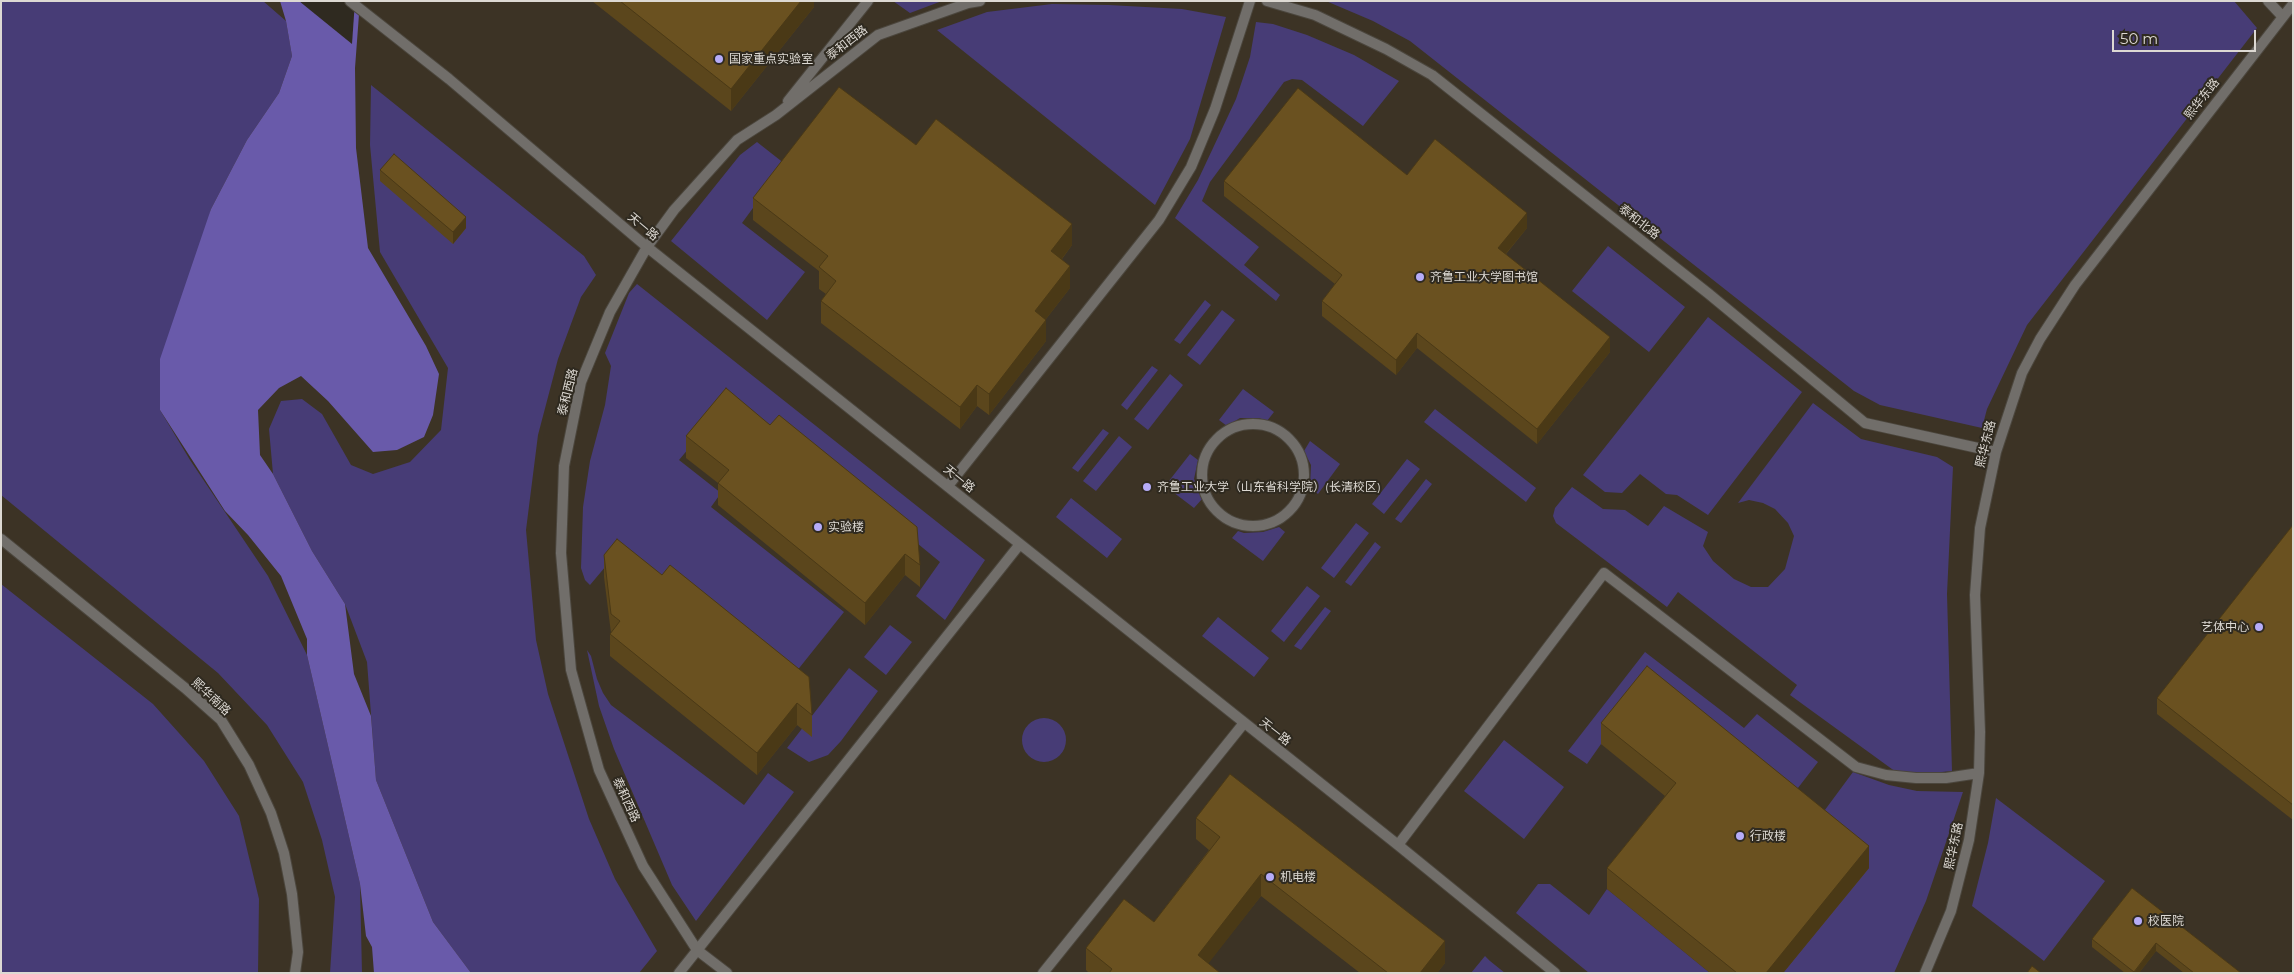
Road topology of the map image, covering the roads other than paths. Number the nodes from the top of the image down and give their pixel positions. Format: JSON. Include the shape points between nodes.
{"nodes":[{"id":1,"x":868,"y":1,"type":"edge"},
{"id":2,"x":980,"y":1,"type":"edge"},
{"id":3,"x":1250,"y":1,"type":"edge"},
{"id":4,"x":1267,"y":1,"type":"edge"},
{"id":5,"x":2268,"y":1,"type":"edge"},
{"id":6,"x":352,"y":3,"type":"edge"},
{"id":7,"x":2293,"y":4,"type":"edge"},
{"id":8,"x":2282,"y":16,"type":"junction"},
{"id":9,"x":776,"y":115,"type":"junction"},
{"id":10,"x":647,"y":247,"type":"junction"},
{"id":11,"x":1285,"y":436,"type":"joint"},
{"id":12,"x":1996,"y":452,"type":"junction"},
{"id":13,"x":948,"y":486,"type":"junction"},
{"id":14,"x":1,"y":539,"type":"edge"},
{"id":15,"x":1020,"y":544,"type":"junction"},
{"id":16,"x":1244,"y":723,"type":"junction"},
{"id":17,"x":1979,"y":773,"type":"junction"},
{"id":18,"x":1398,"y":845,"type":"junction"},
{"id":19,"x":697,"y":950,"type":"junction"},
{"id":20,"x":295,"y":973,"type":"edge"},
{"id":21,"x":678,"y":973,"type":"edge"},
{"id":22,"x":727,"y":973,"type":"edge"},
{"id":23,"x":1043,"y":973,"type":"edge"},
{"id":24,"x":1555,"y":973,"type":"edge"},
{"id":25,"x":1925,"y":973,"type":"edge"}],
"edges":[{"from":1,"to":9,"type":"street"},
{"from":2,"to":9,"type":"street","name":"泰和西路","via":[[878,35]]},
{"from":3,"to":13,"type":"street","via":[[1215,109],[1191,167],[1159,220]]},
{"from":4,"to":12,"type":"street","name":"泰和北路","via":[[1315,15],[1432,74],[1865,422]]},
{"from":5,"to":8,"type":"street"},
{"from":6,"to":10,"type":"street","name":"天一路","via":[[449,79]]},
{"from":7,"to":8,"type":"street","name":"熙华东路"},
{"from":8,"to":12,"type":"street","name":"熙华东路","via":[[2075,285],[2022,373]]},
{"from":9,"to":10,"type":"street","name":"泰和西路","via":[[738,140],[674,210]]},
{"from":10,"to":13,"type":"street","name":"天一路"},
{"from":10,"to":19,"type":"street","name":"泰和西路","via":[[610,312],[581,382],[564,466],[562,553],[571,670],[599,770],[643,866]]},
{"from":11,"to":11,"type":"street","via":[[1296,448],[1304,478],[1292,508],[1280,518],[1250,526],[1220,514],[1210,502],[1202,480],[1205,456],[1213,443],[1225,432],[1256,424]]},
{"from":12,"to":17,"type":"street","name":"熙华东路","via":[[1980,528],[1976,595]]},
{"from":13,"to":15,"type":"street","name":"天一路"},
{"from":14,"to":20,"type":"street","name":"熙华南路","via":[[221,720],[249,766],[284,853],[298,952]]},
{"from":15,"to":16,"type":"street","name":"天一路"},
{"from":15,"to":19,"type":"street"},
{"from":16,"to":18,"type":"street","name":"天一路"},
{"from":16,"to":23,"type":"street"},
{"from":17,"to":18,"type":"street","via":[[1916,778],[1856,767],[1604,573]]},
{"from":17,"to":25,"type":"street","name":"熙华东路","via":[[1970,840],[1951,911]]},
{"from":18,"to":24,"type":"street","name":"天一路"},
{"from":19,"to":21,"type":"street"},
{"from":19,"to":22,"type":"street","name":"泰和西路"}]}
